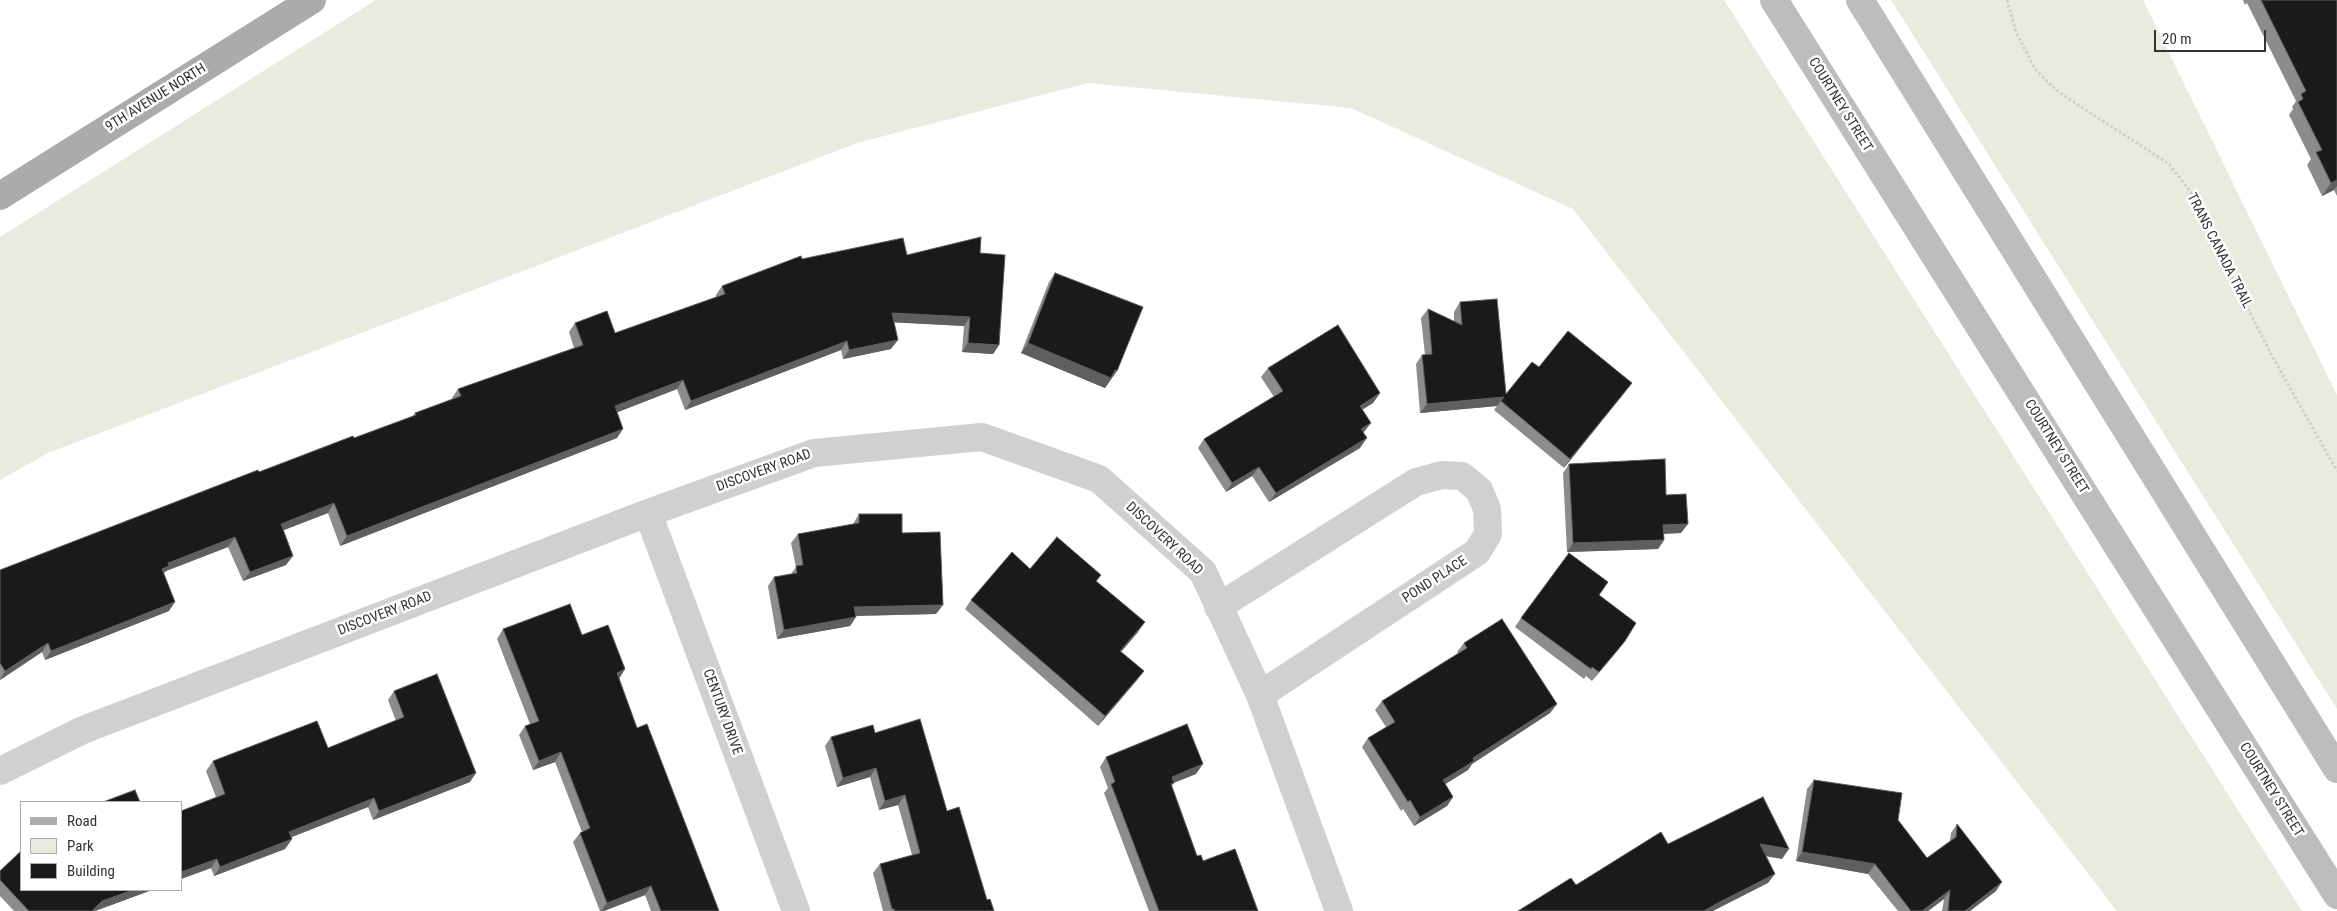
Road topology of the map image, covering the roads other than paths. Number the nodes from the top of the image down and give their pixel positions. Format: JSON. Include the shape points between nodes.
{"nodes":[{"id":1,"x":312,"y":0,"type":"edge"},
{"id":2,"x":1774,"y":0,"type":"edge"},
{"id":3,"x":1860,"y":0,"type":"edge"},
{"id":4,"x":0,"y":196,"type":"edge"},
{"id":5,"x":648,"y":513,"type":"junction"},
{"id":6,"x":1218,"y":607,"type":"junction"},
{"id":7,"x":1260,"y":695,"type":"junction"},
{"id":8,"x":2337,"y":769,"type":"edge"},
{"id":9,"x":0,"y":771,"type":"edge"},
{"id":10,"x":2337,"y":895,"type":"edge"},
{"id":11,"x":796,"y":911,"type":"edge"},
{"id":12,"x":1339,"y":911,"type":"edge"}],
"edges":[{"from":1,"to":4,"type":"main road","name":"9TH AVENUE NORTH"},
{"from":2,"to":10,"type":"street","name":"COURTNEY STREET"},
{"from":3,"to":8,"type":"street"},
{"from":5,"to":6,"type":"street","name":"DISCOVERY ROAD","via":[[814,453],[982,437],[1099,479],[1203,572]]},
{"from":5,"to":9,"type":"street","name":"DISCOVERY ROAD","via":[[84,730]]},
{"from":5,"to":11,"type":"street","name":"CENTURY DRIVE"},
{"from":6,"to":7,"type":"street","name":"DISCOVERY ROAD"},
{"from":6,"to":7,"type":"street","name":"POND PLACE","via":[[1416,482],[1442,475],[1462,476],[1479,490],[1487,509],[1488,534],[1477,552]]},
{"from":7,"to":12,"type":"street","name":"DISCOVERY ROAD"}]}
